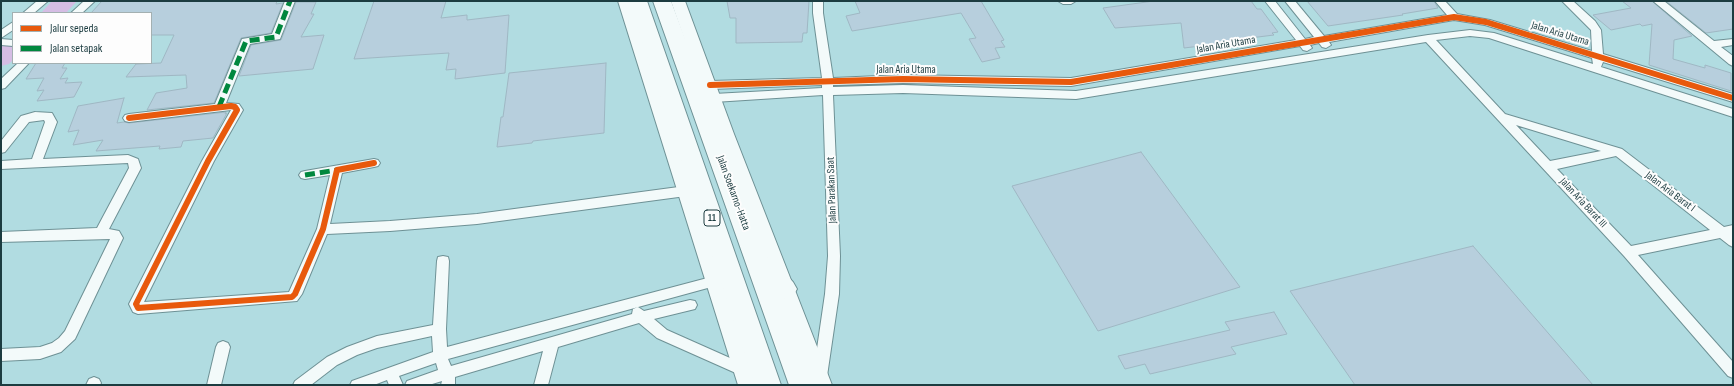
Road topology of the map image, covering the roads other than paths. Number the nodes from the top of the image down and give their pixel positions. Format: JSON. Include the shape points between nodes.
{"nodes":[{"id":1,"x":43,"y":1,"type":"edge"},
{"id":2,"x":90,"y":1,"type":"edge"},
{"id":3,"x":290,"y":1,"type":"edge"},
{"id":4,"x":625,"y":1,"type":"edge"},
{"id":5,"x":638,"y":1,"type":"edge"},
{"id":6,"x":662,"y":1,"type":"edge"},
{"id":7,"x":678,"y":1,"type":"edge"},
{"id":8,"x":818,"y":1,"type":"edge"},
{"id":9,"x":1063,"y":1,"type":"edge"},
{"id":10,"x":1072,"y":1,"type":"edge"},
{"id":11,"x":1270,"y":1,"type":"edge"},
{"id":12,"x":1290,"y":1,"type":"edge"},
{"id":13,"x":1440,"y":1,"type":"edge"},
{"id":14,"x":1566,"y":1,"type":"edge"},
{"id":15,"x":1658,"y":1,"type":"edge"},
{"id":16,"x":29,"y":12,"type":"edge"},
{"id":17,"x":77,"y":12,"type":"edge"},
{"id":18,"x":1454,"y":17,"type":"junction"},
{"id":19,"x":12,"y":26,"type":"edge"},
{"id":20,"x":1,"y":35,"type":"edge"},
{"id":21,"x":1428,"y":38,"type":"junction"},
{"id":22,"x":1321,"y":40,"type":"junction"},
{"id":23,"x":1,"y":42,"type":"edge"},
{"id":24,"x":1733,"y":42,"type":"edge"},
{"id":25,"x":12,"y":43,"type":"edge"},
{"id":26,"x":1304,"y":43,"type":"junction"},
{"id":27,"x":1712,"y":45,"type":"junction"},
{"id":28,"x":1332,"y":54,"type":"junction"},
{"id":29,"x":1597,"y":56,"type":"junction"},
{"id":30,"x":1314,"y":57,"type":"junction"},
{"id":31,"x":1733,"y":62,"type":"edge"},
{"id":32,"x":23,"y":64,"type":"edge"},
{"id":33,"x":1598,"y":69,"type":"junction"},
{"id":34,"x":1071,"y":82,"type":"junction"},
{"id":35,"x":903,"y":84,"type":"junction"},
{"id":36,"x":1,"y":85,"type":"edge"},
{"id":37,"x":828,"y":86,"type":"junction"},
{"id":38,"x":654,"y":90,"type":"junction"},
{"id":39,"x":707,"y":92,"type":"junction"},
{"id":40,"x":1076,"y":95,"type":"junction"},
{"id":41,"x":1733,"y":98,"type":"edge"},
{"id":42,"x":672,"y":101,"type":"junction"},
{"id":43,"x":219,"y":107,"type":"junction"},
{"id":44,"x":1733,"y":113,"type":"edge"},
{"id":45,"x":1502,"y":117,"type":"junction"},
{"id":46,"x":128,"y":118,"type":"dead end"},
{"id":47,"x":717,"y":129,"type":"junction"},
{"id":48,"x":682,"y":131,"type":"junction"},
{"id":49,"x":1,"y":149,"type":"edge"},
{"id":50,"x":1618,"y":152,"type":"junction"},
{"id":51,"x":36,"y":163,"type":"junction"},
{"id":52,"x":374,"y":163,"type":"dead end"},
{"id":53,"x":1,"y":165,"type":"edge"},
{"id":54,"x":1549,"y":166,"type":"junction"},
{"id":55,"x":337,"y":170,"type":"junction"},
{"id":56,"x":305,"y":175,"type":"dead end"},
{"id":57,"x":686,"y":191,"type":"junction"},
{"id":58,"x":323,"y":229,"type":"junction"},
{"id":59,"x":1728,"y":231,"type":"edge"},
{"id":60,"x":101,"y":233,"type":"junction"},
{"id":61,"x":1,"y":236,"type":"edge"},
{"id":62,"x":1733,"y":242,"type":"edge"},
{"id":63,"x":1628,"y":252,"type":"junction"},
{"id":64,"x":756,"y":258,"type":"junction"},
{"id":65,"x":443,"y":261,"type":"dead end"},
{"id":66,"x":715,"y":281,"type":"junction"},
{"id":67,"x":785,"y":289,"type":"junction"},
{"id":68,"x":634,"y":303,"type":"junction"},
{"id":69,"x":690,"y":305,"type":"dead end"},
{"id":70,"x":641,"y":317,"type":"junction"},
{"id":71,"x":438,"y":329,"type":"junction"},
{"id":72,"x":552,"y":343,"type":"junction"},
{"id":73,"x":223,"y":347,"type":"dead end"},
{"id":74,"x":440,"y":354,"type":"junction"},
{"id":75,"x":1,"y":355,"type":"edge"},
{"id":76,"x":390,"y":372,"type":"junction"},
{"id":77,"x":1733,"y":372,"type":"edge"},
{"id":78,"x":746,"y":377,"type":"edge"},
{"id":79,"x":447,"y":379,"type":"edge"},
{"id":80,"x":815,"y":383,"type":"edge"},
{"id":81,"x":214,"y":385,"type":"edge"},
{"id":82,"x":300,"y":385,"type":"edge"},
{"id":83,"x":358,"y":385,"type":"edge"},
{"id":84,"x":396,"y":385,"type":"edge"},
{"id":85,"x":412,"y":385,"type":"edge"},
{"id":86,"x":541,"y":385,"type":"edge"},
{"id":87,"x":768,"y":385,"type":"edge"}],
"edges":[{"from":1,"to":16,"type":"street"},
{"from":2,"to":17,"type":"street"},
{"from":3,"to":43,"type":"street","via":[[276,37],[246,41]]},
{"from":4,"to":38,"type":"main road"},
{"from":5,"to":42,"type":"highway","number":"11"},
{"from":6,"to":39,"type":"highway","name":"Jalan Soekarno-Hatta"},
{"from":7,"to":39,"type":"main road","name":"Jalan Soekarno-Hatta"},
{"from":8,"to":37,"type":"street","name":"Jalan Parakan Saat"},
{"from":9,"to":10,"type":"street"},
{"from":11,"to":26,"type":"street"},
{"from":12,"to":22,"type":"street"},
{"from":13,"to":18,"type":"street"},
{"from":14,"to":29,"type":"street","via":[[1596,30]]},
{"from":15,"to":27,"type":"street"},
{"from":18,"to":22,"type":"street","name":"Jalan Aria Utama"},
{"from":18,"to":29,"type":"street","name":"Jalan Aria Utama","via":[[1486,22]]},
{"from":19,"to":20,"type":"street"},
{"from":21,"to":28,"type":"street","name":"Jalan Aria Utama"},
{"from":21,"to":33,"type":"street","name":"Jalan Aria Utama","via":[[1470,32],[1482,33]]},
{"from":21,"to":45,"type":"street","name":"Jalan Aria Barat III"},
{"from":22,"to":26,"type":"street","name":"Jalan Aria Utama"},
{"from":22,"to":28,"type":"street"},
{"from":23,"to":25,"type":"street"},
{"from":24,"to":27,"type":"street"},
{"from":26,"to":30,"type":"street"},
{"from":26,"to":34,"type":"street","name":"Jalan Aria Utama"},
{"from":27,"to":31,"type":"street"},
{"from":28,"to":30,"type":"street","name":"Jalan Aria Utama"},
{"from":29,"to":33,"type":"street"},
{"from":29,"to":41,"type":"street","name":"Jalan Aria Utama"},
{"from":30,"to":40,"type":"street","name":"Jalan Aria Utama"},
{"from":32,"to":36,"type":"street"},
{"from":33,"to":44,"type":"street","name":"Jalan Aria Utama"},
{"from":34,"to":35,"type":"street","name":"Jalan Aria Utama"},
{"from":34,"to":40,"type":"street"},
{"from":35,"to":37,"type":"street","name":"Jalan Aria Utama"},
{"from":35,"to":40,"type":"street","name":"Jalan Aria Utama"},
{"from":37,"to":39,"type":"street","name":"Jalan Aria Utama"},
{"from":37,"to":80,"type":"street","name":"Jalan Parakan Saat","via":[[834,256],[832,294]]},
{"from":38,"to":42,"type":"highway"},
{"from":38,"to":57,"type":"main road"},
{"from":39,"to":42,"type":"highway","via":[[687,105],[678,105]]},
{"from":39,"to":47,"type":"highway","name":"Jalan Soekarno-Hatta"},
{"from":42,"to":48,"type":"highway","number":"11"},
{"from":43,"to":46,"type":"street"},
{"from":43,"to":58,"type":"street","via":[[233,106],[236,110],[136,304],[137,308],[290,297],[294,294]]},
{"from":45,"to":50,"type":"street","name":"Jalan Aria Barat I"},
{"from":45,"to":54,"type":"street","name":"Jalan Aria Barat III"},
{"from":47,"to":48,"type":"highway","via":[[700,120],[685,125]]},
{"from":47,"to":64,"type":"highway","name":"Jalan Soekarno-Hatta"},
{"from":47,"to":67,"type":"main road","name":"Jalan Soekarno-Hatta"},
{"from":48,"to":87,"type":"highway","number":"11"},
{"from":49,"to":51,"type":"street","via":[[25,119],[48,116],[51,122]]},
{"from":50,"to":54,"type":"street"},
{"from":50,"to":59,"type":"street","name":"Jalan Aria Barat I"},
{"from":51,"to":53,"type":"street"},
{"from":51,"to":60,"type":"street","via":[[128,158],[134,162],[135,168]]},
{"from":52,"to":55,"type":"street"},
{"from":54,"to":63,"type":"street","name":"Jalan Aria Barat III"},
{"from":55,"to":56,"type":"street"},
{"from":55,"to":58,"type":"street"},
{"from":57,"to":58,"type":"street","via":[[477,219]]},
{"from":57,"to":66,"type":"main road"},
{"from":59,"to":62,"type":"street","name":"Jalan Aria Barat I"},
{"from":59,"to":63,"type":"street"},
{"from":60,"to":61,"type":"street"},
{"from":60,"to":75,"type":"street","via":[[114,234],[117,238],[70,335],[56,348],[40,353]]},
{"from":63,"to":77,"type":"street","name":"Jalan Aria Barat III"},
{"from":64,"to":67,"type":"highway"},
{"from":64,"to":80,"type":"highway","name":"Jalan Soekarno-Hatta"},
{"from":65,"to":71,"type":"street"},
{"from":66,"to":68,"type":"street"},
{"from":66,"to":78,"type":"main road"},
{"from":67,"to":80,"type":"main road","name":"Jalan Soekarno-Hatta"},
{"from":68,"to":70,"type":"street"},
{"from":68,"to":74,"type":"street"},
{"from":69,"to":70,"type":"street"},
{"from":70,"to":72,"type":"street"},
{"from":70,"to":78,"type":"street","via":[[662,334]]},
{"from":71,"to":74,"type":"street"},
{"from":71,"to":82,"type":"street","via":[[377,342],[352,351],[332,361]]},
{"from":72,"to":79,"type":"street"},
{"from":72,"to":86,"type":"street"},
{"from":73,"to":81,"type":"street"},
{"from":74,"to":76,"type":"street"},
{"from":74,"to":79,"type":"street"},
{"from":76,"to":83,"type":"street"},
{"from":76,"to":84,"type":"street"},
{"from":79,"to":85,"type":"street"}]}
